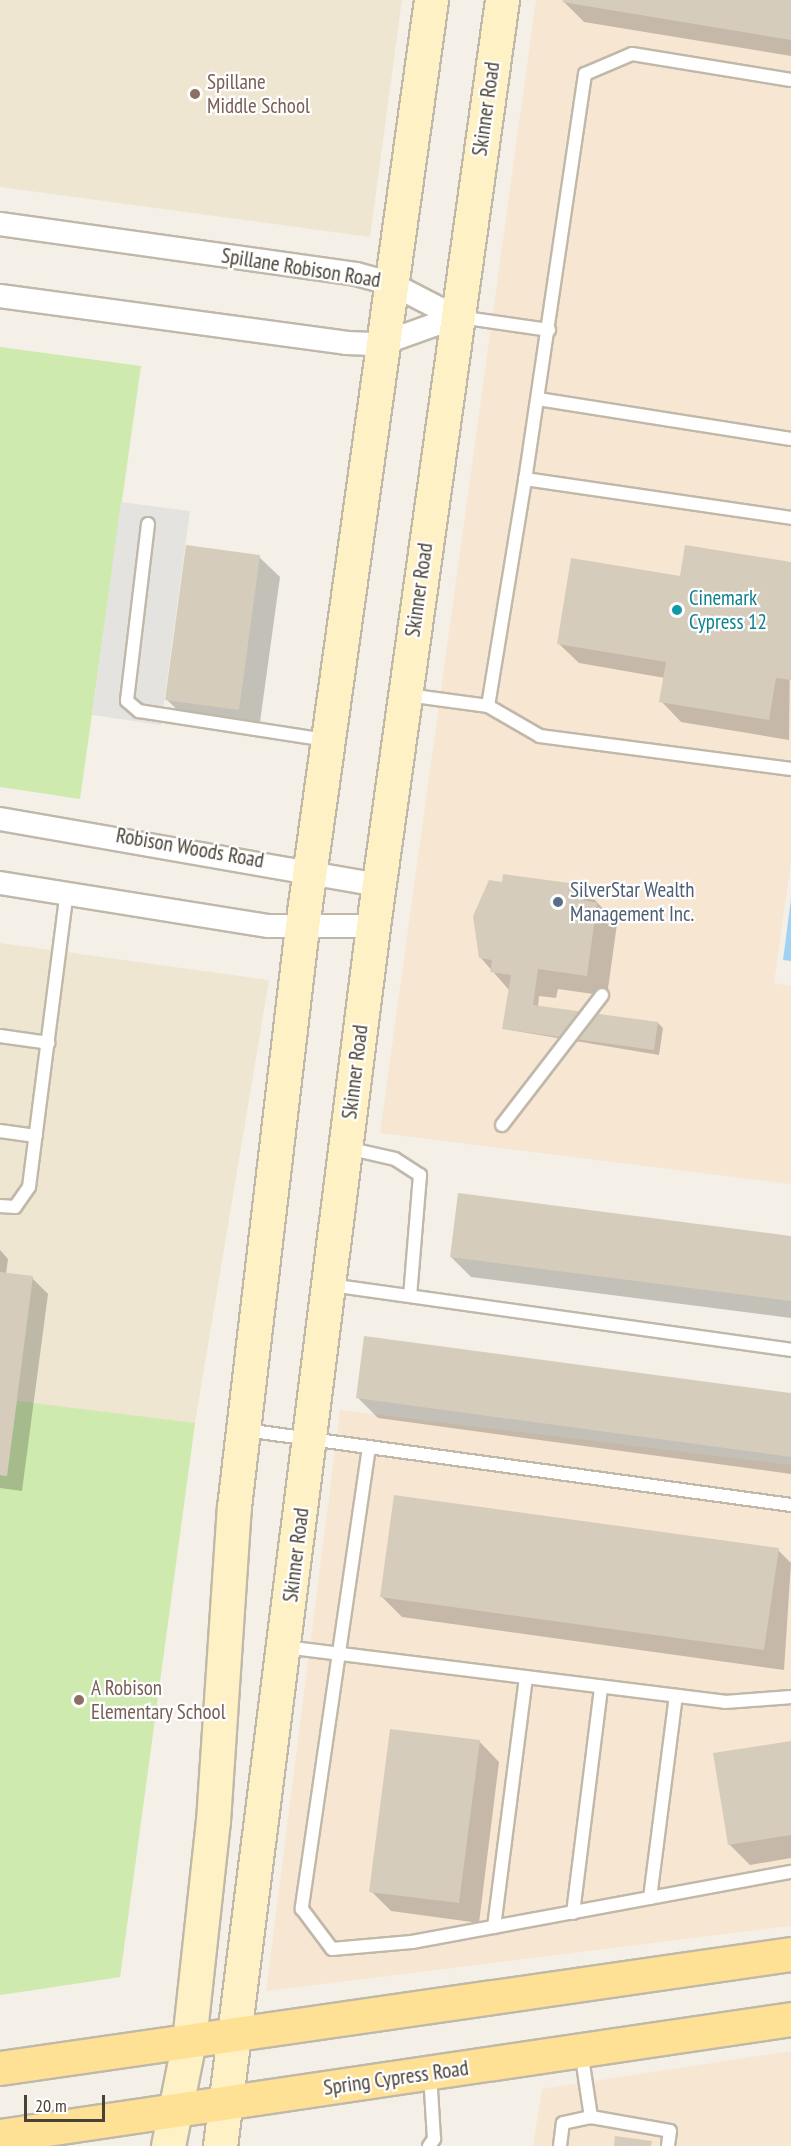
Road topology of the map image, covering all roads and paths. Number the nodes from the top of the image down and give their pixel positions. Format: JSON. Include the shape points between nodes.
{"nodes":[{"id":1,"x":431,"y":0,"type":"edge"},
{"id":2,"x":502,"y":0,"type":"edge"},
{"id":3,"x":791,"y":80,"type":"edge"},
{"id":4,"x":0,"y":224,"type":"edge"},
{"id":5,"x":390,"y":283,"type":"junction"},
{"id":6,"x":0,"y":296,"type":"edge"},
{"id":7,"x":456,"y":317,"type":"junction"},
{"id":8,"x":549,"y":330,"type":"junction"},
{"id":9,"x":381,"y":344,"type":"junction"},
{"id":10,"x":538,"y":399,"type":"junction"},
{"id":11,"x":791,"y":439,"type":"edge"},
{"id":12,"x":525,"y":479,"type":"junction"},
{"id":13,"x":791,"y":518,"type":"edge"},
{"id":14,"x":148,"y":524,"type":"dead end"},
{"id":15,"x":404,"y":695,"type":"junction"},
{"id":16,"x":488,"y":706,"type":"junction"},
{"id":17,"x":330,"y":740,"type":"junction"},
{"id":18,"x":791,"y":769,"type":"edge"},
{"id":19,"x":0,"y":819,"type":"edge"},
{"id":20,"x":309,"y":870,"type":"junction"},
{"id":21,"x":0,"y":883,"type":"edge"},
{"id":22,"x":379,"y":885,"type":"junction"},
{"id":23,"x":67,"y":892,"type":"junction"},
{"id":24,"x":302,"y":926,"type":"junction"},
{"id":25,"x":373,"y":926,"type":"junction"},
{"id":26,"x":602,"y":995,"type":"dead end"},
{"id":27,"x":0,"y":1036,"type":"edge"},
{"id":28,"x":49,"y":1043,"type":"junction"},
{"id":29,"x":502,"y":1125,"type":"dead end"},
{"id":30,"x":0,"y":1131,"type":"edge"},
{"id":31,"x":36,"y":1136,"type":"junction"},
{"id":32,"x":346,"y":1148,"type":"junction"},
{"id":33,"x":0,"y":1206,"type":"edge"},
{"id":34,"x":330,"y":1285,"type":"junction"},
{"id":35,"x":410,"y":1296,"type":"junction"},
{"id":36,"x":791,"y":1350,"type":"edge"},
{"id":37,"x":243,"y":1430,"type":"junction"},
{"id":38,"x":311,"y":1438,"type":"junction"},
{"id":39,"x":369,"y":1447,"type":"junction"},
{"id":40,"x":791,"y":1505,"type":"edge"},
{"id":41,"x":285,"y":1647,"type":"junction"},
{"id":42,"x":343,"y":1654,"type":"junction"},
{"id":43,"x":526,"y":1678,"type":"junction"},
{"id":44,"x":601,"y":1687,"type":"junction"},
{"id":45,"x":676,"y":1696,"type":"junction"},
{"id":46,"x":791,"y":1697,"type":"edge"},
{"id":47,"x":791,"y":1872,"type":"edge"},
{"id":48,"x":650,"y":1898,"type":"junction"},
{"id":49,"x":573,"y":1912,"type":"junction"},
{"id":50,"x":494,"y":1927,"type":"junction"},
{"id":51,"x":791,"y":1954,"type":"edge"},
{"id":52,"x":791,"y":2019,"type":"edge"},
{"id":53,"x":234,"y":2034,"type":"junction"},
{"id":54,"x":189,"y":2041,"type":"junction"},
{"id":55,"x":581,"y":2050,"type":"junction"},
{"id":56,"x":0,"y":2068,"type":"edge"},
{"id":57,"x":430,"y":2073,"type":"junction"},
{"id":58,"x":226,"y":2102,"type":"junction"},
{"id":59,"x":173,"y":2110,"type":"junction"},
{"id":60,"x":591,"y":2116,"type":"junction"},
{"id":61,"x":0,"y":2136,"type":"edge"},
{"id":62,"x":168,"y":2146,"type":"edge"},
{"id":63,"x":220,"y":2146,"type":"edge"},
{"id":64,"x":429,"y":2146,"type":"edge"},
{"id":65,"x":561,"y":2146,"type":"edge"},
{"id":66,"x":668,"y":2146,"type":"edge"}],
"edges":[{"from":1,"to":5,"type":"street"},
{"from":2,"to":7,"type":"street","name":"Skinner Road"},
{"from":3,"to":8,"type":"lane","via":[[632,54],[585,74]]},
{"from":4,"to":5,"type":"street","name":"Spillane Robison Road"},
{"from":5,"to":7,"type":"street","name":"Spillane Robison Road"},
{"from":5,"to":9,"type":"street"},
{"from":6,"to":9,"type":"street"},
{"from":7,"to":8,"type":"lane"},
{"from":7,"to":9,"type":"street"},
{"from":7,"to":15,"type":"street","name":"Skinner Road"},
{"from":8,"to":10,"type":"lane"},
{"from":9,"to":17,"type":"street"},
{"from":10,"to":11,"type":"lane"},
{"from":10,"to":12,"type":"lane"},
{"from":12,"to":13,"type":"lane"},
{"from":12,"to":16,"type":"lane"},
{"from":14,"to":17,"type":"lane","via":[[127,701],[139,711]]},
{"from":15,"to":16,"type":"lane"},
{"from":15,"to":22,"type":"street","name":"Skinner Road"},
{"from":16,"to":18,"type":"lane","via":[[540,736]]},
{"from":17,"to":20,"type":"street"},
{"from":19,"to":20,"type":"street","name":"Robison Woods Road"},
{"from":20,"to":22,"type":"street","name":"Robison Woods Road"},
{"from":20,"to":24,"type":"street"},
{"from":21,"to":23,"type":"street"},
{"from":22,"to":25,"type":"street","name":"Skinner Road"},
{"from":23,"to":24,"type":"street","via":[[269,926]]},
{"from":23,"to":28,"type":"lane"},
{"from":24,"to":25,"type":"street"},
{"from":24,"to":37,"type":"street"},
{"from":25,"to":32,"type":"street","name":"Skinner Road"},
{"from":26,"to":29,"type":"lane"},
{"from":27,"to":28,"type":"lane"},
{"from":28,"to":31,"type":"lane"},
{"from":30,"to":31,"type":"lane"},
{"from":31,"to":33,"type":"lane","via":[[29,1187],[15,1208]]},
{"from":32,"to":34,"type":"street","name":"Skinner Road"},
{"from":32,"to":35,"type":"lane","via":[[395,1159],[420,1174]]},
{"from":34,"to":35,"type":"lane"},
{"from":34,"to":38,"type":"street","name":"Skinner Road"},
{"from":35,"to":36,"type":"lane"},
{"from":37,"to":38,"type":"lane"},
{"from":37,"to":54,"type":"street","via":[[213,1821]]},
{"from":38,"to":39,"type":"lane"},
{"from":38,"to":41,"type":"street","name":"Skinner Road"},
{"from":39,"to":40,"type":"lane"},
{"from":39,"to":42,"type":"lane"},
{"from":41,"to":42,"type":"lane"},
{"from":41,"to":53,"type":"street","name":"Skinner Road"},
{"from":42,"to":43,"type":"lane"},
{"from":42,"to":50,"type":"lane","via":[[302,1909],[332,1948],[412,1942]]},
{"from":43,"to":44,"type":"lane"},
{"from":43,"to":50,"type":"lane"},
{"from":44,"to":45,"type":"lane"},
{"from":44,"to":49,"type":"lane"},
{"from":45,"to":46,"type":"lane","via":[[725,1702]]},
{"from":45,"to":48,"type":"lane"},
{"from":47,"to":48,"type":"lane"},
{"from":48,"to":49,"type":"lane"},
{"from":49,"to":50,"type":"lane"},
{"from":51,"to":53,"type":"main road"},
{"from":52,"to":55,"type":"main road","name":"Spring Cypress Road"},
{"from":53,"to":54,"type":"main road"},
{"from":53,"to":58,"type":"street","name":"Skinner Road"},
{"from":54,"to":56,"type":"main road"},
{"from":54,"to":59,"type":"street"},
{"from":55,"to":57,"type":"main road","name":"Spring Cypress Road"},
{"from":55,"to":60,"type":"lane"},
{"from":57,"to":58,"type":"main road","name":"Spring Cypress Road"},
{"from":57,"to":64,"type":"lane","via":[[434,2139]]},
{"from":58,"to":59,"type":"main road","name":"Spring Cypress Road"},
{"from":58,"to":63,"type":"street","name":"Skinner Road"},
{"from":59,"to":61,"type":"main road","name":"Spring Cypress Road"},
{"from":59,"to":62,"type":"street"},
{"from":60,"to":65,"type":"lane","via":[[563,2123]]},
{"from":60,"to":66,"type":"lane","via":[[670,2131]]}]}
